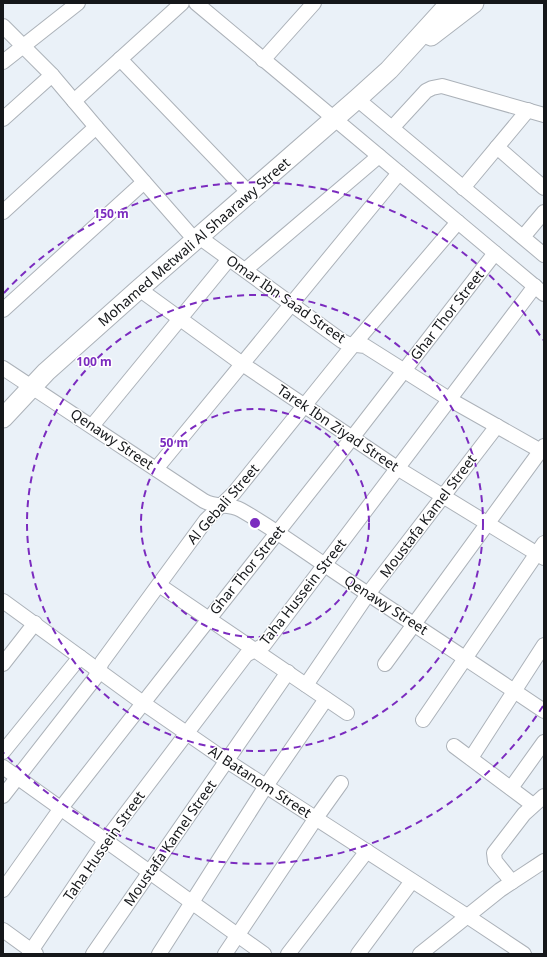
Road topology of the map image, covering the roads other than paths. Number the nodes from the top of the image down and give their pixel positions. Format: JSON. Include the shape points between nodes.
{"nodes":[{"id":1,"x":182,"y":3,"type":"edge"},
{"id":2,"x":196,"y":3,"type":"edge"},
{"id":3,"x":314,"y":3,"type":"edge"},
{"id":4,"x":450,"y":3,"type":"edge"},
{"id":5,"x":474,"y":3,"type":"edge"},
{"id":6,"x":72,"y":5,"type":"edge"},
{"id":7,"x":3,"y":26,"type":"edge"},
{"id":8,"x":24,"y":46,"type":"junction"},
{"id":9,"x":120,"y":59,"type":"junction"},
{"id":10,"x":263,"y":60,"type":"junction"},
{"id":11,"x":3,"y":62,"type":"edge"},
{"id":12,"x":389,"y":70,"type":"junction"},
{"id":13,"x":52,"y":75,"type":"junction"},
{"id":14,"x":357,"y":99,"type":"junction"},
{"id":15,"x":74,"y":101,"type":"junction"},
{"id":16,"x":528,"y":110,"type":"junction"},
{"id":17,"x":544,"y":115,"type":"edge"},
{"id":18,"x":3,"y":119,"type":"edge"},
{"id":19,"x":335,"y":120,"type":"junction"},
{"id":20,"x":96,"y":127,"type":"junction"},
{"id":21,"x":392,"y":128,"type":"junction"},
{"id":22,"x":497,"y":147,"type":"junction"},
{"id":23,"x":379,"y":156,"type":"junction"},
{"id":24,"x":399,"y":173,"type":"junction"},
{"id":25,"x":144,"y":182,"type":"junction"},
{"id":26,"x":463,"y":188,"type":"junction"},
{"id":27,"x":544,"y":188,"type":"edge"},
{"id":28,"x":250,"y":194,"type":"junction"},
{"id":29,"x":3,"y":212,"type":"edge"},
{"id":30,"x":544,"y":212,"type":"edge"},
{"id":31,"x":458,"y":222,"type":"junction"},
{"id":32,"x":523,"y":237,"type":"junction"},
{"id":33,"x":197,"y":238,"type":"junction"},
{"id":34,"x":495,"y":253,"type":"junction"},
{"id":35,"x":544,"y":255,"type":"edge"},
{"id":36,"x":229,"y":259,"type":"junction"},
{"id":37,"x":245,"y":270,"type":"junction"},
{"id":38,"x":139,"y":288,"type":"junction"},
{"id":39,"x":539,"y":290,"type":"edge"},
{"id":40,"x":291,"y":304,"type":"junction"},
{"id":41,"x":3,"y":310,"type":"edge"},
{"id":42,"x":180,"y":318,"type":"junction"},
{"id":43,"x":354,"y":344,"type":"junction"},
{"id":44,"x":241,"y":363,"type":"junction"},
{"id":45,"x":3,"y":368,"type":"edge"},
{"id":46,"x":404,"y":371,"type":"junction"},
{"id":47,"x":32,"y":386,"type":"junction"},
{"id":48,"x":449,"y":399,"type":"junction"},
{"id":49,"x":304,"y":406,"type":"junction"},
{"id":50,"x":3,"y":418,"type":"edge"},
{"id":51,"x":92,"y":426,"type":"junction"},
{"id":52,"x":497,"y":426,"type":"junction"},
{"id":53,"x":352,"y":438,"type":"junction"},
{"id":54,"x":542,"y":449,"type":"edge"},
{"id":55,"x":397,"y":468,"type":"junction"},
{"id":56,"x":156,"y":469,"type":"junction"},
{"id":57,"x":443,"y":496,"type":"junction"},
{"id":58,"x":220,"y":506,"type":"junction"},
{"id":59,"x":488,"y":523,"type":"junction"},
{"id":60,"x":278,"y":532,"type":"junction"},
{"id":61,"x":542,"y":551,"type":"edge"},
{"id":62,"x":324,"y":565,"type":"junction"},
{"id":63,"x":159,"y":584,"type":"junction"},
{"id":64,"x":368,"y":594,"type":"junction"},
{"id":65,"x":3,"y":601,"type":"edge"},
{"id":66,"x":209,"y":619,"type":"junction"},
{"id":67,"x":35,"y":623,"type":"junction"},
{"id":68,"x":415,"y":624,"type":"junction"},
{"id":69,"x":544,"y":646,"type":"edge"},
{"id":70,"x":255,"y":650,"type":"junction"},
{"id":71,"x":80,"y":656,"type":"junction"},
{"id":72,"x":466,"y":658,"type":"junction"},
{"id":73,"x":3,"y":664,"type":"edge"},
{"id":74,"x":385,"y":664,"type":"dead end"},
{"id":75,"x":98,"y":670,"type":"junction"},
{"id":76,"x":288,"y":672,"type":"junction"},
{"id":77,"x":306,"y":685,"type":"junction"},
{"id":78,"x":514,"y":691,"type":"junction"},
{"id":79,"x":326,"y":699,"type":"junction"},
{"id":80,"x":143,"y":703,"type":"junction"},
{"id":81,"x":544,"y":711,"type":"edge"},
{"id":82,"x":347,"y":713,"type":"dead end"},
{"id":83,"x":423,"y":720,"type":"dead end"},
{"id":84,"x":187,"y":733,"type":"junction"},
{"id":85,"x":544,"y":742,"type":"edge"},
{"id":86,"x":454,"y":746,"type":"dead end"},
{"id":87,"x":3,"y":752,"type":"edge"},
{"id":88,"x":471,"y":758,"type":"junction"},
{"id":89,"x":227,"y":761,"type":"junction"},
{"id":90,"x":3,"y":767,"type":"edge"},
{"id":91,"x":17,"y":777,"type":"junction"},
{"id":92,"x":341,"y":783,"type":"dead end"},
{"id":93,"x":266,"y":786,"type":"junction"},
{"id":94,"x":511,"y":788,"type":"junction"},
{"id":95,"x":3,"y":796,"type":"edge"},
{"id":96,"x":539,"y":800,"type":"edge"},
{"id":97,"x":61,"y":808,"type":"junction"},
{"id":98,"x":316,"y":818,"type":"junction"},
{"id":99,"x":105,"y":841,"type":"junction"},
{"id":100,"x":367,"y":851,"type":"junction"},
{"id":101,"x":544,"y":860,"type":"edge"},
{"id":102,"x":150,"y":872,"type":"junction"},
{"id":103,"x":412,"y":881,"type":"junction"},
{"id":104,"x":512,"y":882,"type":"junction"},
{"id":105,"x":3,"y":890,"type":"edge"},
{"id":106,"x":192,"y":902,"type":"junction"},
{"id":107,"x":467,"y":916,"type":"junction"},
{"id":108,"x":3,"y":930,"type":"edge"},
{"id":109,"x":237,"y":935,"type":"junction"},
{"id":110,"x":32,"y":953,"type":"edge"},
{"id":111,"x":93,"y":954,"type":"edge"},
{"id":112,"x":159,"y":954,"type":"edge"},
{"id":113,"x":225,"y":954,"type":"edge"},
{"id":114,"x":264,"y":954,"type":"edge"},
{"id":115,"x":288,"y":954,"type":"edge"},
{"id":116,"x":358,"y":954,"type":"edge"},
{"id":117,"x":420,"y":954,"type":"edge"},
{"id":118,"x":524,"y":954,"type":"edge"}],
"edges":[{"from":1,"to":9,"type":"street"},
{"from":2,"to":10,"type":"street"},
{"from":3,"to":10,"type":"street"},
{"from":4,"to":12,"type":"street","name":"Mohamed Metwali Al Shaarawy Street"},
{"from":5,"to":12,"type":"street","name":"Mohamed Metwali Al Shaarawy Street"},
{"from":6,"to":8,"type":"street"},
{"from":7,"to":8,"type":"street","name":"Omar Ibn Saad Street"},
{"from":8,"to":11,"type":"street"},
{"from":8,"to":13,"type":"street","name":"Omar Ibn Saad Street"},
{"from":9,"to":15,"type":"street"},
{"from":9,"to":28,"type":"street"},
{"from":10,"to":19,"type":"street"},
{"from":12,"to":14,"type":"street","name":"Mohamed Metwali Al Shaarawy Street"},
{"from":13,"to":15,"type":"street","name":"Omar Ibn Saad Street"},
{"from":13,"to":18,"type":"street"},
{"from":14,"to":19,"type":"street","name":"Mohamed Metwali Al Shaarawy Street"},
{"from":14,"to":21,"type":"street"},
{"from":15,"to":20,"type":"street","name":"Omar Ibn Saad Street"},
{"from":16,"to":17,"type":"street"},
{"from":16,"to":21,"type":"street","via":[[438,86],[426,91]]},
{"from":16,"to":22,"type":"street"},
{"from":19,"to":23,"type":"street"},
{"from":19,"to":28,"type":"street","name":"Mohamed Metwali Al Shaarawy Street"},
{"from":20,"to":25,"type":"street","name":"Omar Ibn Saad Street"},
{"from":20,"to":29,"type":"street"},
{"from":21,"to":26,"type":"street"},
{"from":22,"to":26,"type":"street"},
{"from":22,"to":27,"type":"street"},
{"from":23,"to":24,"type":"street"},
{"from":23,"to":37,"type":"street"},
{"from":24,"to":31,"type":"street"},
{"from":24,"to":40,"type":"street"},
{"from":25,"to":33,"type":"street","name":"Omar Ibn Saad Street"},
{"from":25,"to":41,"type":"street"},
{"from":26,"to":32,"type":"street"},
{"from":28,"to":33,"type":"street","name":"Mohamed Metwali Al Shaarawy Street"},
{"from":30,"to":32,"type":"street"},
{"from":31,"to":34,"type":"street"},
{"from":31,"to":43,"type":"street","name":"Al Gebali Street"},
{"from":32,"to":35,"type":"street"},
{"from":33,"to":36,"type":"street","name":"Omar Ibn Saad Street"},
{"from":33,"to":38,"type":"street","name":"Mohamed Metwali Al Shaarawy Street"},
{"from":34,"to":39,"type":"street"},
{"from":34,"to":46,"type":"street","name":"Ghar Thor Street"},
{"from":36,"to":37,"type":"street","name":"Omar Ibn Saad Street"},
{"from":36,"to":42,"type":"street"},
{"from":37,"to":40,"type":"street","name":"Omar Ibn Saad Street"},
{"from":38,"to":42,"type":"street","name":"Tarek Ibn Ziyad Street"},
{"from":38,"to":47,"type":"street","name":"Mohamed Metwali Al Shaarawy Street"},
{"from":39,"to":48,"type":"street","name":"Taha Hussein Street"},
{"from":40,"to":43,"type":"street","name":"Omar Ibn Saad Street","via":[[342,342]]},
{"from":40,"to":44,"type":"street"},
{"from":42,"to":44,"type":"street","name":"Tarek Ibn Ziyad Street"},
{"from":42,"to":51,"type":"street"},
{"from":43,"to":46,"type":"street","name":"Omar Ibn Saad Street","via":[[365,346]]},
{"from":43,"to":49,"type":"street","name":"Al Gebali Street"},
{"from":44,"to":49,"type":"street","name":"Tarek Ibn Ziyad Street"},
{"from":44,"to":56,"type":"street"},
{"from":45,"to":47,"type":"street","name":"Qenawy Street"},
{"from":46,"to":48,"type":"street","name":"Omar Ibn Saad Street"},
{"from":46,"to":53,"type":"street","name":"Ghar Thor Street"},
{"from":47,"to":50,"type":"street","name":"Mohamed Metwali Al Shaarawy Street"},
{"from":47,"to":51,"type":"street","name":"Qenawy Street"},
{"from":48,"to":52,"type":"street","name":"Omar Ibn Saad Street"},
{"from":48,"to":55,"type":"street","name":"Taha Hussein Street"},
{"from":49,"to":53,"type":"street","name":"Tarek Ibn Ziyad Street"},
{"from":49,"to":58,"type":"street","name":"Al Gebali Street","via":[[234,493]]},
{"from":51,"to":56,"type":"street","name":"Qenawy Street"},
{"from":52,"to":54,"type":"street","name":"Omar Ibn Saad Street"},
{"from":52,"to":57,"type":"street","name":"Moustafa Kamel Street"},
{"from":53,"to":55,"type":"street","name":"Tarek Ibn Ziyad Street"},
{"from":53,"to":60,"type":"street","name":"Ghar Thor Street"},
{"from":54,"to":59,"type":"street"},
{"from":55,"to":57,"type":"street","name":"Tarek Ibn Ziyad Street"},
{"from":55,"to":62,"type":"street","name":"Taha Hussein Street"},
{"from":56,"to":58,"type":"street","name":"Qenawy Street","via":[[204,502]]},
{"from":57,"to":59,"type":"street","name":"Tarek Ibn Ziyad Street"},
{"from":57,"to":64,"type":"street","name":"Moustafa Kamel Street"},
{"from":58,"to":60,"type":"street","name":"Qenawy Street","via":[[233,506]]},
{"from":58,"to":63,"type":"street","name":"Al Gebali Street","via":[[206,520]]},
{"from":59,"to":61,"type":"street","name":"Tarek Ibn Ziyad Street"},
{"from":59,"to":68,"type":"street"},
{"from":60,"to":62,"type":"street","name":"Qenawy Street"},
{"from":60,"to":66,"type":"street","name":"Ghar Thor Street"},
{"from":61,"to":72,"type":"street"},
{"from":62,"to":64,"type":"street","name":"Qenawy Street"},
{"from":62,"to":70,"type":"street","name":"Taha Hussein Street","via":[[264,645]]},
{"from":63,"to":66,"type":"street"},
{"from":63,"to":75,"type":"street","name":"Al Gebali Street"},
{"from":64,"to":68,"type":"street","name":"Qenawy Street"},
{"from":64,"to":77,"type":"street","name":"Moustafa Kamel Street"},
{"from":65,"to":67,"type":"street","name":"Al Batanom Street"},
{"from":66,"to":70,"type":"street"},
{"from":66,"to":80,"type":"street","name":"Ghar Thor Street"},
{"from":67,"to":71,"type":"street","name":"Al Batanom Street"},
{"from":67,"to":73,"type":"street"},
{"from":68,"to":72,"type":"street","name":"Qenawy Street"},
{"from":68,"to":74,"type":"street"},
{"from":69,"to":78,"type":"street"},
{"from":70,"to":76,"type":"street"},
{"from":70,"to":84,"type":"street","name":"Taha Hussein Street","via":[[246,655]]},
{"from":71,"to":75,"type":"street","name":"Al Batanom Street"},
{"from":71,"to":87,"type":"street"},
{"from":72,"to":78,"type":"street","name":"Qenawy Street"},
{"from":72,"to":83,"type":"street"},
{"from":75,"to":80,"type":"street","name":"Al Batanom Street"},
{"from":75,"to":91,"type":"street","name":"Al Gebali Street","via":[[95,678]]},
{"from":76,"to":77,"type":"street"},
{"from":76,"to":89,"type":"street","name":"Moustafa Kamel Street"},
{"from":77,"to":79,"type":"street"},
{"from":78,"to":81,"type":"street","name":"Qenawy Street"},
{"from":78,"to":88,"type":"street"},
{"from":79,"to":82,"type":"street"},
{"from":79,"to":93,"type":"street"},
{"from":80,"to":84,"type":"street","name":"Al Batanom Street"},
{"from":80,"to":97,"type":"street","name":"Ghar Thor Street"},
{"from":84,"to":89,"type":"street","name":"Al Batanom Street"},
{"from":84,"to":99,"type":"street","name":"Taha Hussein Street"},
{"from":85,"to":94,"type":"street"},
{"from":86,"to":88,"type":"street"},
{"from":88,"to":94,"type":"street"},
{"from":89,"to":93,"type":"street","name":"Al Batanom Street"},
{"from":89,"to":102,"type":"street","name":"Moustafa Kamel Street"},
{"from":90,"to":91,"type":"street"},
{"from":91,"to":95,"type":"street","name":"Al Gebali Street"},
{"from":91,"to":97,"type":"street"},
{"from":92,"to":98,"type":"street"},
{"from":93,"to":98,"type":"street","name":"Al Batanom Street"},
{"from":93,"to":106,"type":"street"},
{"from":94,"to":96,"type":"street"},
{"from":96,"to":104,"type":"street","via":[[524,814],[494,853],[495,861]]},
{"from":97,"to":99,"type":"street"},
{"from":97,"to":105,"type":"street","name":"Ghar Thor Street"},
{"from":98,"to":100,"type":"street","name":"Al Batanom Street"},
{"from":98,"to":109,"type":"street"},
{"from":99,"to":102,"type":"street"},
{"from":99,"to":110,"type":"street","name":"Taha Hussein Street"},
{"from":100,"to":103,"type":"street","name":"Al Batanom Street"},
{"from":100,"to":115,"type":"street"},
{"from":101,"to":104,"type":"street"},
{"from":102,"to":106,"type":"street"},
{"from":102,"to":111,"type":"street","name":"Moustafa Kamel Street"},
{"from":103,"to":107,"type":"street","name":"Al Batanom Street"},
{"from":103,"to":116,"type":"street"},
{"from":104,"to":107,"type":"street"},
{"from":106,"to":109,"type":"street"},
{"from":106,"to":112,"type":"street"},
{"from":107,"to":117,"type":"street"},
{"from":107,"to":118,"type":"street","name":"Al Batanom Street"},
{"from":108,"to":110,"type":"street"},
{"from":109,"to":113,"type":"street"},
{"from":109,"to":114,"type":"street"}]}
